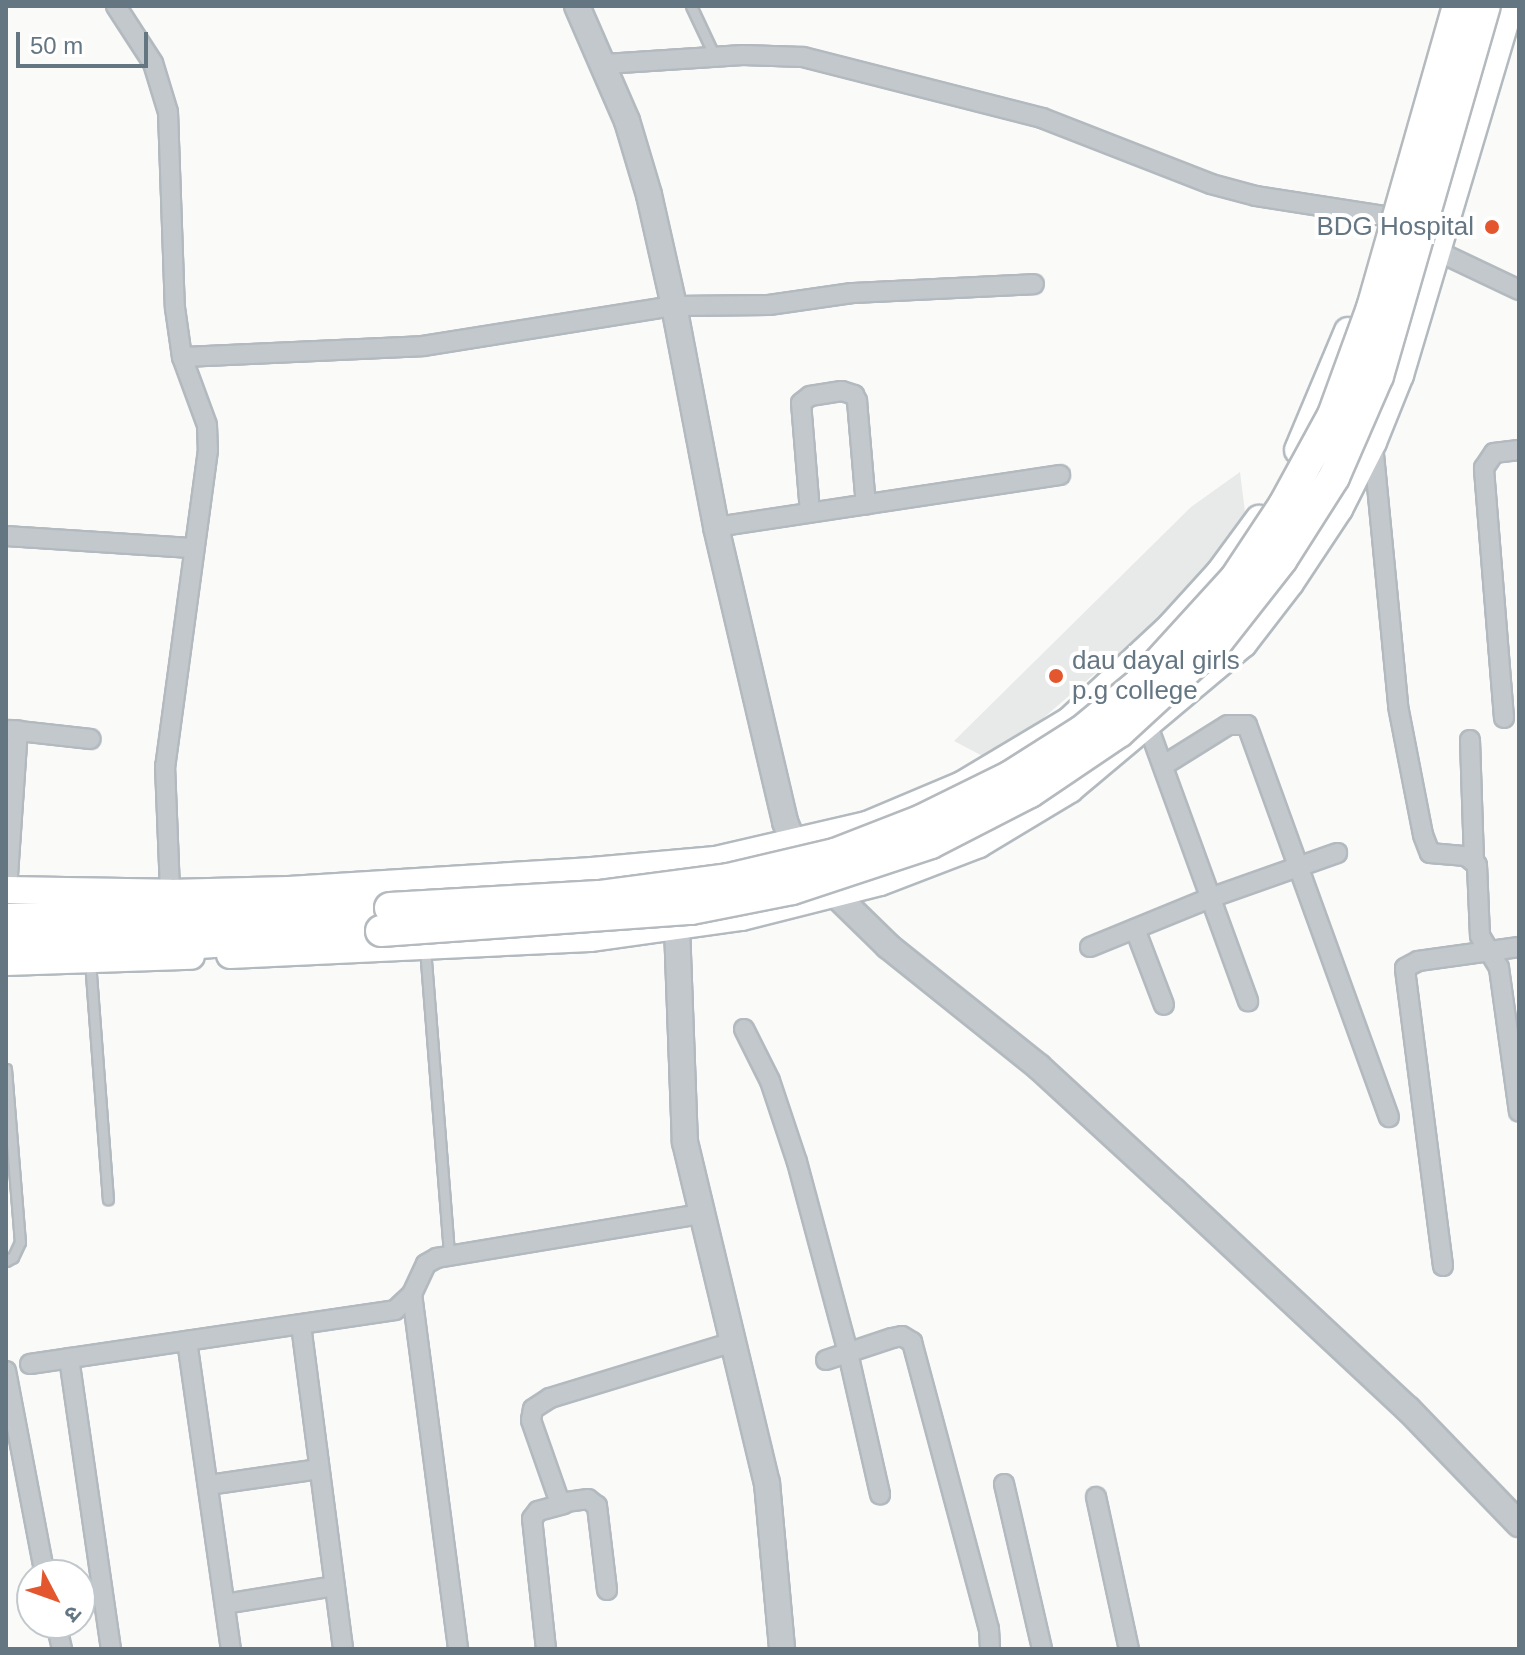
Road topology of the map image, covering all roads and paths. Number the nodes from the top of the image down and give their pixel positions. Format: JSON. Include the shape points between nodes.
{"nodes":[{"id":1,"x":116,"y":6,"type":"edge"},
{"id":2,"x":577,"y":6,"type":"edge"},
{"id":3,"x":691,"y":6,"type":"edge"},
{"id":4,"x":1445,"y":6,"type":"edge"},
{"id":5,"x":1458,"y":6,"type":"edge"},
{"id":6,"x":1485,"y":6,"type":"edge"},
{"id":7,"x":1510,"y":6,"type":"edge"},
{"id":8,"x":715,"y":57,"type":"junction"},
{"id":9,"x":605,"y":64,"type":"junction"},
{"id":10,"x":1384,"y":216,"type":"junction"},
{"id":11,"x":1437,"y":251,"type":"junction"},
{"id":12,"x":1034,"y":284,"type":"dead end"},
{"id":13,"x":1519,"y":290,"type":"edge"},
{"id":14,"x":674,"y":306,"type":"junction"},
{"id":15,"x":182,"y":357,"type":"junction"},
{"id":16,"x":1373,"y":442,"type":"junction"},
{"id":17,"x":1519,"y":450,"type":"edge"},
{"id":18,"x":1060,"y":475,"type":"dead end"},
{"id":19,"x":866,"y":505,"type":"junction"},
{"id":20,"x":810,"y":512,"type":"junction"},
{"id":21,"x":716,"y":527,"type":"junction"},
{"id":22,"x":6,"y":536,"type":"edge"},
{"id":23,"x":194,"y":548,"type":"junction"},
{"id":24,"x":1504,"y":718,"type":"dead end"},
{"id":25,"x":1148,"y":726,"type":"junction"},
{"id":26,"x":12,"y":730,"type":"edge"},
{"id":27,"x":90,"y":739,"type":"dead end"},
{"id":28,"x":1470,"y":740,"type":"dead end"},
{"id":29,"x":1164,"y":765,"type":"junction"},
{"id":30,"x":792,"y":844,"type":"junction"},
{"id":31,"x":1337,"y":853,"type":"dead end"},
{"id":32,"x":1474,"y":859,"type":"junction"},
{"id":33,"x":1297,"y":867,"type":"junction"},
{"id":34,"x":6,"y":890,"type":"edge"},
{"id":35,"x":170,"y":893,"type":"junction"},
{"id":36,"x":834,"y":896,"type":"junction"},
{"id":37,"x":1210,"y":898,"type":"junction"},
{"id":38,"x":6,"y":919,"type":"edge"},
{"id":39,"x":386,"y":920,"type":"junction"},
{"id":40,"x":677,"y":927,"type":"junction"},
{"id":41,"x":1135,"y":929,"type":"junction"},
{"id":42,"x":6,"y":940,"type":"edge"},
{"id":43,"x":1090,"y":947,"type":"dead end"},
{"id":44,"x":1519,"y":947,"type":"edge"},
{"id":45,"x":425,"y":948,"type":"junction"},
{"id":46,"x":1487,"y":950,"type":"junction"},
{"id":47,"x":90,"y":958,"type":"junction"},
{"id":48,"x":6,"y":962,"type":"edge"},
{"id":49,"x":1248,"y":1001,"type":"dead end"},
{"id":50,"x":1164,"y":1005,"type":"dead end"},
{"id":51,"x":744,"y":1029,"type":"dead end"},
{"id":52,"x":6,"y":1069,"type":"edge"},
{"id":53,"x":1519,"y":1112,"type":"edge"},
{"id":54,"x":1389,"y":1117,"type":"dead end"},
{"id":55,"x":108,"y":1199,"type":"dead end"},
{"id":56,"x":701,"y":1214,"type":"junction"},
{"id":57,"x":449,"y":1256,"type":"junction"},
{"id":58,"x":6,"y":1261,"type":"edge"},
{"id":59,"x":1443,"y":1266,"type":"dead end"},
{"id":60,"x":412,"y":1294,"type":"junction"},
{"id":61,"x":301,"y":1325,"type":"junction"},
{"id":62,"x":187,"y":1341,"type":"junction"},
{"id":63,"x":733,"y":1342,"type":"junction"},
{"id":64,"x":848,"y":1353,"type":"junction"},
{"id":65,"x":69,"y":1358,"type":"junction"},
{"id":66,"x":826,"y":1360,"type":"dead end"},
{"id":67,"x":30,"y":1364,"type":"dead end"},
{"id":68,"x":6,"y":1371,"type":"edge"},
{"id":69,"x":319,"y":1469,"type":"junction"},
{"id":70,"x":1004,"y":1484,"type":"dead end"},
{"id":71,"x":208,"y":1485,"type":"junction"},
{"id":72,"x":880,"y":1494,"type":"dead end"},
{"id":73,"x":1096,"y":1497,"type":"dead end"},
{"id":74,"x":564,"y":1504,"type":"junction"},
{"id":75,"x":1519,"y":1524,"type":"edge"},
{"id":76,"x":42,"y":1559,"type":"edge"},
{"id":77,"x":335,"y":1586,"type":"junction"},
{"id":78,"x":607,"y":1590,"type":"dead end"},
{"id":79,"x":225,"y":1604,"type":"junction"},
{"id":80,"x":111,"y":1649,"type":"edge"},
{"id":81,"x":231,"y":1649,"type":"edge"},
{"id":82,"x":343,"y":1649,"type":"edge"},
{"id":83,"x":458,"y":1649,"type":"edge"},
{"id":84,"x":546,"y":1649,"type":"edge"},
{"id":85,"x":782,"y":1649,"type":"edge"},
{"id":86,"x":990,"y":1649,"type":"edge"},
{"id":87,"x":1042,"y":1649,"type":"edge"},
{"id":88,"x":1129,"y":1649,"type":"edge"}],
"edges":[{"from":1,"to":15,"type":"street","via":[[153,63],[168,112],[175,308]]},
{"from":2,"to":9,"type":"street"},
{"from":3,"to":8,"type":"lane"},
{"from":4,"to":10,"type":"main road"},
{"from":5,"to":39,"type":"main road","bridge":true,"via":[[1372,308],[1333,415],[1284,505],[1235,579],[1139,684],[1082,731],[1011,776],[922,820],[835,854],[728,879]]},
{"from":6,"to":39,"type":"main road","bridge":true,"via":[[1378,376],[1334,477],[1282,559],[1217,642],[1119,732],[1030,792],[931,843],[792,889],[691,909]]},
{"from":7,"to":11,"type":"main road"},
{"from":8,"to":9,"type":"street"},
{"from":8,"to":10,"type":"street","via":[[803,57],[1042,118],[1211,184]]},
{"from":9,"to":14,"type":"street","via":[[649,195]]},
{"from":10,"to":30,"type":"main road","via":[[1358,308],[1312,423],[1271,502],[1220,572],[1170,627],[1069,721],[962,785],[867,825]]},
{"from":11,"to":13,"type":"street"},
{"from":11,"to":16,"type":"main road","via":[[1400,375]]},
{"from":12,"to":14,"type":"street","via":[[866,292],[769,305]]},
{"from":14,"to":15,"type":"street","via":[[423,346]]},
{"from":14,"to":21,"type":"street"},
{"from":15,"to":23,"type":"street","via":[[207,425]]},
{"from":16,"to":25,"type":"main road","via":[[1339,509],[1243,644]]},
{"from":16,"to":32,"type":"street","via":[[1398,706],[1425,845],[1439,856]]},
{"from":17,"to":24,"type":"street","via":[[1494,453],[1484,468]]},
{"from":18,"to":19,"type":"street"},
{"from":19,"to":20,"type":"street"},
{"from":19,"to":20,"type":"street","via":[[857,401],[842,391],[810,396],[801,403]]},
{"from":20,"to":21,"type":"street"},
{"from":21,"to":30,"type":"street"},
{"from":22,"to":23,"type":"street"},
{"from":23,"to":35,"type":"street","via":[[165,766]]},
{"from":25,"to":29,"type":"street"},
{"from":25,"to":36,"type":"main road","via":[[1070,789],[979,844]]},
{"from":26,"to":27,"type":"street"},
{"from":26,"to":34,"type":"street"},
{"from":28,"to":32,"type":"street"},
{"from":29,"to":33,"type":"street","via":[[1228,725],[1247,725]]},
{"from":29,"to":37,"type":"street"},
{"from":30,"to":35,"type":"main road","via":[[716,860],[592,871]]},
{"from":30,"to":36,"type":"street"},
{"from":31,"to":33,"type":"street"},
{"from":32,"to":46,"type":"street","via":[[1480,936]]},
{"from":33,"to":37,"type":"street"},
{"from":33,"to":54,"type":"street"},
{"from":34,"to":35,"type":"main road"},
{"from":36,"to":40,"type":"main road"},
{"from":36,"to":75,"type":"street","via":[[1050,1077],[1408,1409]]},
{"from":37,"to":41,"type":"street"},
{"from":37,"to":49,"type":"street"},
{"from":38,"to":39,"type":"main road"},
{"from":39,"to":42,"type":"main road","via":[[199,943]]},
{"from":40,"to":45,"type":"main road"},
{"from":40,"to":56,"type":"street","via":[[682,1115]]},
{"from":41,"to":43,"type":"street"},
{"from":41,"to":50,"type":"street"},
{"from":44,"to":46,"type":"street"},
{"from":45,"to":47,"type":"main road"},
{"from":45,"to":57,"type":"lane"},
{"from":46,"to":53,"type":"street","via":[[1499,968]]},
{"from":46,"to":59,"type":"street","via":[[1418,961],[1405,968]]},
{"from":47,"to":48,"type":"main road"},
{"from":47,"to":55,"type":"lane"},
{"from":51,"to":64,"type":"street","via":[[770,1081],[797,1162]]},
{"from":52,"to":58,"type":"lane","via":[[20,1242]]},
{"from":56,"to":57,"type":"street"},
{"from":56,"to":63,"type":"street"},
{"from":57,"to":60,"type":"street","via":[[426,1264]]},
{"from":60,"to":61,"type":"street","via":[[395,1310]]},
{"from":60,"to":83,"type":"street"},
{"from":61,"to":62,"type":"street"},
{"from":61,"to":69,"type":"street"},
{"from":62,"to":65,"type":"street"},
{"from":62,"to":71,"type":"street"},
{"from":63,"to":74,"type":"street","via":[[540,1402],[531,1420]]},
{"from":63,"to":85,"type":"street","via":[[770,1503]]},
{"from":64,"to":66,"type":"street"},
{"from":64,"to":72,"type":"street"},
{"from":64,"to":86,"type":"street","via":[[902,1336],[912,1342]]},
{"from":65,"to":67,"type":"street"},
{"from":65,"to":80,"type":"street"},
{"from":68,"to":76,"type":"street"},
{"from":69,"to":71,"type":"street"},
{"from":69,"to":77,"type":"street"},
{"from":70,"to":87,"type":"street"},
{"from":71,"to":79,"type":"street"},
{"from":73,"to":88,"type":"street"},
{"from":74,"to":78,"type":"street","via":[[595,1502]]},
{"from":74,"to":84,"type":"street","via":[[538,1511],[532,1519]]},
{"from":77,"to":79,"type":"street"},
{"from":77,"to":82,"type":"street"},
{"from":79,"to":81,"type":"street"}]}
